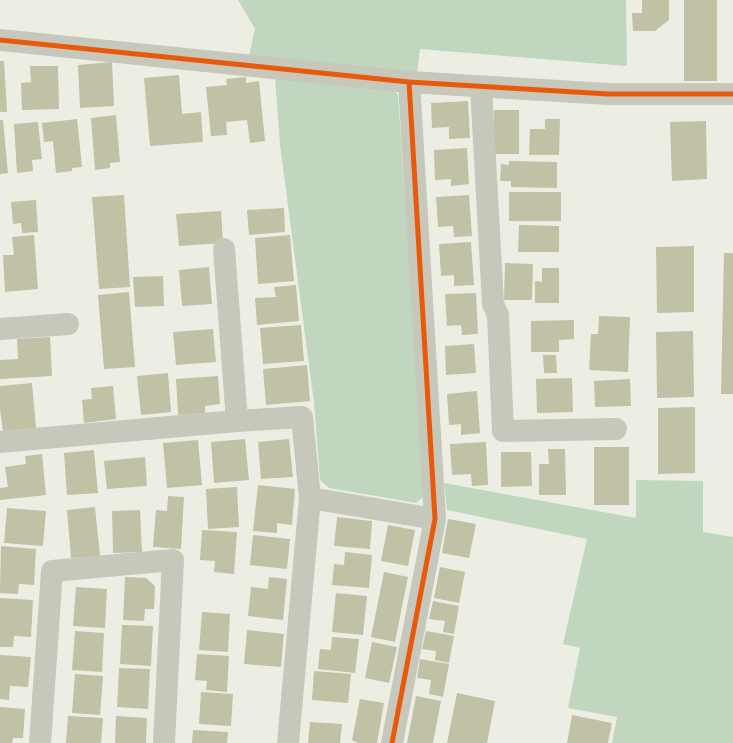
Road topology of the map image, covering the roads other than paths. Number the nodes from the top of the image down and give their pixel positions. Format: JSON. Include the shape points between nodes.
{"nodes":[{"id":1,"x":0,"y":40,"type":"edge"},
{"id":2,"x":409,"y":82,"type":"junction"},
{"id":3,"x":482,"y":87,"type":"junction"},
{"id":4,"x":733,"y":94,"type":"edge"},
{"id":5,"x":224,"y":249,"type":"dead end"},
{"id":6,"x":68,"y":324,"type":"dead end"},
{"id":7,"x":0,"y":329,"type":"edge"},
{"id":8,"x":237,"y":421,"type":"junction"},
{"id":9,"x":616,"y":429,"type":"dead end"},
{"id":10,"x":0,"y":442,"type":"edge"},
{"id":11,"x":310,"y":498,"type":"junction"},
{"id":12,"x":435,"y":519,"type":"junction"},
{"id":13,"x":40,"y":743,"type":"edge"},
{"id":14,"x":164,"y":743,"type":"edge"},
{"id":15,"x":288,"y":743,"type":"edge"},
{"id":16,"x":392,"y":743,"type":"edge"}],
"edges":[{"from":1,"to":2,"type":"street"},
{"from":2,"to":3,"type":"street"},
{"from":2,"to":12,"type":"street"},
{"from":3,"to":4,"type":"street","via":[[608,94]]},
{"from":3,"to":9,"type":"street","via":[[493,304],[498,315],[504,431]]},
{"from":5,"to":8,"type":"street"},
{"from":6,"to":7,"type":"street"},
{"from":8,"to":10,"type":"street"},
{"from":8,"to":11,"type":"street","via":[[302,417]]},
{"from":11,"to":12,"type":"street"},
{"from":11,"to":15,"type":"street"},
{"from":12,"to":16,"type":"street"},
{"from":13,"to":14,"type":"street","via":[[52,571],[173,560]]}]}
